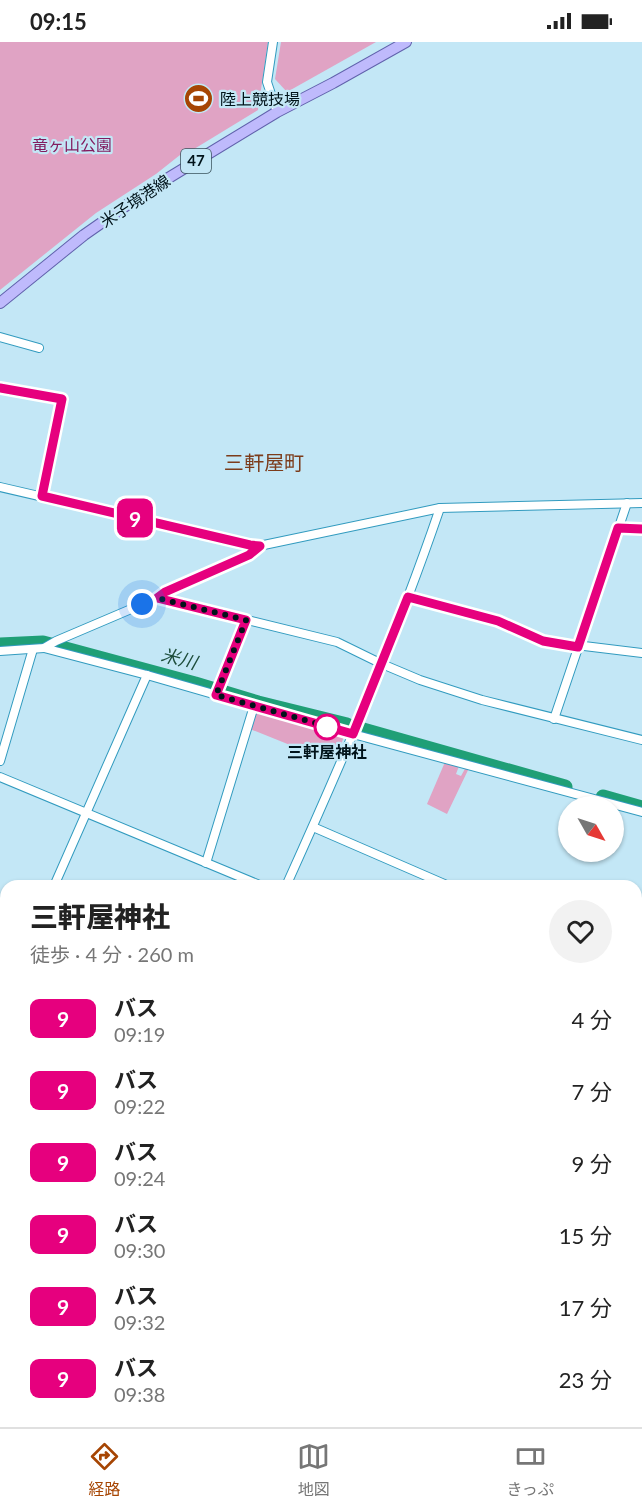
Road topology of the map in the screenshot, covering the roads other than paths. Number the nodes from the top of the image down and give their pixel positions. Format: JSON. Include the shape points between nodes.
{"nodes":[{"id":1,"x":273,"y":42,"type":"edge"},
{"id":2,"x":406,"y":42,"type":"edge"},
{"id":3,"x":277,"y":112,"type":"junction"},
{"id":4,"x":0,"y":303,"type":"edge"},
{"id":5,"x":0,"y":337,"type":"edge"},
{"id":6,"x":39,"y":348,"type":"dead end"},
{"id":7,"x":0,"y":388,"type":"edge"},
{"id":8,"x":0,"y":487,"type":"edge"},
{"id":9,"x":42,"y":496,"type":"junction"},
{"id":10,"x":627,"y":503,"type":"junction"},
{"id":11,"x":642,"y":503,"type":"edge"},
{"id":12,"x":440,"y":508,"type":"junction"},
{"id":13,"x":618,"y":528,"type":"junction"},
{"id":14,"x":642,"y":529,"type":"edge"},
{"id":15,"x":260,"y":546,"type":"junction"},
{"id":16,"x":408,"y":597,"type":"junction"},
{"id":17,"x":157,"y":598,"type":"junction"},
{"id":18,"x":246,"y":620,"type":"junction"},
{"id":19,"x":578,"y":647,"type":"junction"},
{"id":20,"x":44,"y":648,"type":"junction"},
{"id":21,"x":33,"y":649,"type":"junction"},
{"id":22,"x":0,"y":651,"type":"edge"},
{"id":23,"x":642,"y":653,"type":"edge"},
{"id":24,"x":382,"y":664,"type":"junction"},
{"id":25,"x":147,"y":675,"type":"junction"},
{"id":26,"x":216,"y":695,"type":"junction"},
{"id":27,"x":254,"y":706,"type":"junction"},
{"id":28,"x":554,"y":719,"type":"junction"},
{"id":29,"x":353,"y":734,"type":"junction"},
{"id":30,"x":642,"y":740,"type":"edge"},
{"id":31,"x":0,"y":761,"type":"edge"},
{"id":32,"x":0,"y":777,"type":"edge"},
{"id":33,"x":642,"y":812,"type":"edge"},
{"id":34,"x":87,"y":813,"type":"junction"},
{"id":35,"x":313,"y":826,"type":"junction"},
{"id":36,"x":206,"y":863,"type":"junction"},
{"id":37,"x":57,"y":880,"type":"edge"},
{"id":38,"x":247,"y":880,"type":"edge"},
{"id":39,"x":289,"y":880,"type":"edge"},
{"id":40,"x":435,"y":880,"type":"edge"}],
"edges":[{"from":1,"to":3,"type":"street","via":[[267,82]]},
{"from":2,"to":3,"type":"main road","name":"米子境港線","number":"47"},
{"from":3,"to":4,"type":"main road","name":"米子境港線","number":"47","via":[[147,191],[84,235]]},
{"from":5,"to":6,"type":"street"},
{"from":7,"to":9,"type":"street","via":[[62,399]]},
{"from":8,"to":9,"type":"street"},
{"from":9,"to":15,"type":"street"},
{"from":10,"to":11,"type":"street"},
{"from":10,"to":12,"type":"street"},
{"from":10,"to":13,"type":"street"},
{"from":12,"to":15,"type":"street"},
{"from":12,"to":16,"type":"street"},
{"from":13,"to":14,"type":"street"},
{"from":13,"to":19,"type":"street"},
{"from":15,"to":17,"type":"street","via":[[249,555]]},
{"from":16,"to":19,"type":"street","via":[[498,621],[543,641]]},
{"from":16,"to":24,"type":"street"},
{"from":17,"to":18,"type":"street"},
{"from":17,"to":20,"type":"street"},
{"from":18,"to":24,"type":"street","via":[[337,642]]},
{"from":18,"to":26,"type":"street"},
{"from":19,"to":23,"type":"street"},
{"from":19,"to":28,"type":"street"},
{"from":20,"to":21,"type":"street"},
{"from":20,"to":25,"type":"street"},
{"from":21,"to":22,"type":"street"},
{"from":21,"to":31,"type":"street"},
{"from":24,"to":28,"type":"street","via":[[420,680]]},
{"from":24,"to":29,"type":"street"},
{"from":25,"to":26,"type":"street"},
{"from":25,"to":34,"type":"street"},
{"from":26,"to":27,"type":"street"},
{"from":27,"to":29,"type":"street"},
{"from":27,"to":36,"type":"street"},
{"from":28,"to":30,"type":"street"},
{"from":29,"to":33,"type":"street"},
{"from":29,"to":35,"type":"street"},
{"from":32,"to":34,"type":"street"},
{"from":34,"to":36,"type":"street"},
{"from":34,"to":37,"type":"street"},
{"from":35,"to":39,"type":"street"},
{"from":35,"to":40,"type":"street"},
{"from":36,"to":38,"type":"street"}]}
